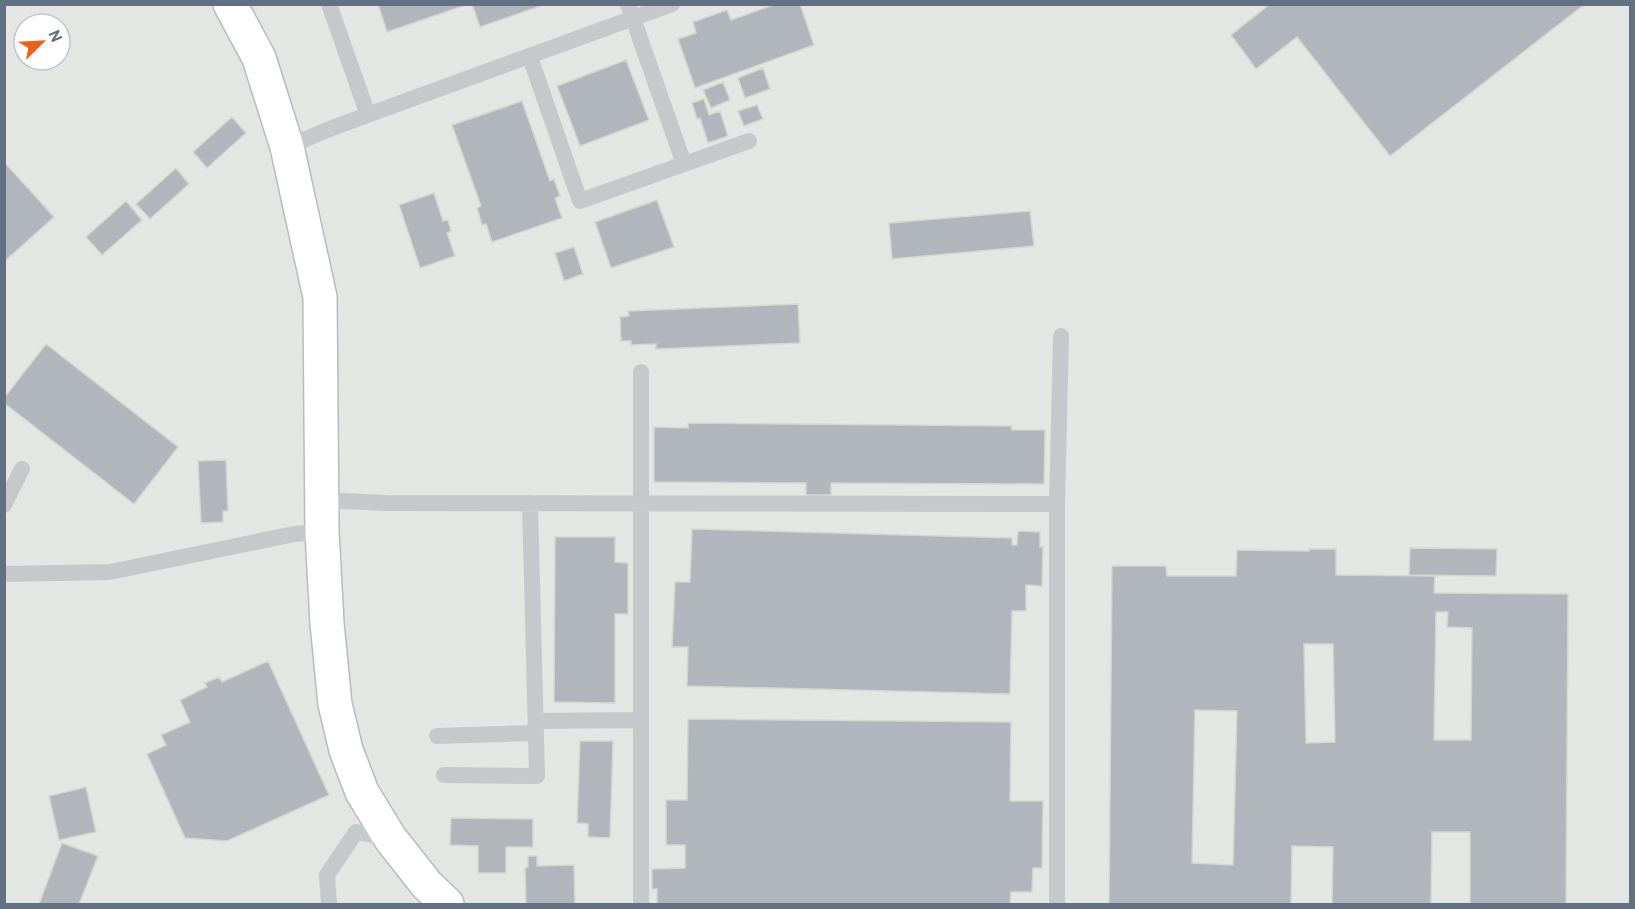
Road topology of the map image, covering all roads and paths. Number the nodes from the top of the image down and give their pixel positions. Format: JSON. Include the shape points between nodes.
{"nodes":[{"id":1,"x":230,"y":4,"type":"edge"},
{"id":2,"x":328,"y":4,"type":"edge"},
{"id":3,"x":672,"y":4,"type":"edge"},
{"id":4,"x":631,"y":12,"type":"edge"},
{"id":5,"x":530,"y":57,"type":"junction"},
{"id":6,"x":368,"y":115,"type":"junction"},
{"id":7,"x":749,"y":141,"type":"dead end"},
{"id":8,"x":287,"y":147,"type":"junction"},
{"id":9,"x":684,"y":164,"type":"junction"},
{"id":10,"x":1061,"y":336,"type":"dead end"},
{"id":11,"x":642,"y":372,"type":"dead end"},
{"id":12,"x":22,"y":469,"type":"dead end"},
{"id":13,"x":323,"y":500,"type":"junction"},
{"id":14,"x":530,"y":503,"type":"junction"},
{"id":15,"x":642,"y":503,"type":"junction"},
{"id":16,"x":1057,"y":504,"type":"junction"},
{"id":17,"x":4,"y":505,"type":"edge"},
{"id":18,"x":322,"y":532,"type":"junction"},
{"id":19,"x":4,"y":574,"type":"edge"},
{"id":20,"x":641,"y":720,"type":"junction"},
{"id":21,"x":536,"y":727,"type":"junction"},
{"id":22,"x":437,"y":736,"type":"dead end"},
{"id":23,"x":444,"y":775,"type":"dead end"},
{"id":24,"x":390,"y":838,"type":"junction"},
{"id":25,"x":329,"y":904,"type":"edge"},
{"id":26,"x":447,"y":904,"type":"edge"},
{"id":27,"x":641,"y":904,"type":"edge"},
{"id":28,"x":1057,"y":904,"type":"edge"}],
"edges":[{"from":1,"to":8,"type":"street","via":[[258,58]]},
{"from":2,"to":6,"type":"lane"},
{"from":3,"to":4,"type":"lane"},
{"from":4,"to":5,"type":"lane"},
{"from":4,"to":9,"type":"lane"},
{"from":5,"to":6,"type":"lane"},
{"from":5,"to":9,"type":"lane","via":[[580,201]]},
{"from":6,"to":8,"type":"lane"},
{"from":7,"to":9,"type":"lane"},
{"from":8,"to":13,"type":"street","via":[[320,297]]},
{"from":10,"to":16,"type":"lane"},
{"from":11,"to":15,"type":"lane"},
{"from":12,"to":17,"type":"lane"},
{"from":13,"to":14,"type":"lane"},
{"from":13,"to":18,"type":"street"},
{"from":14,"to":15,"type":"lane"},
{"from":14,"to":21,"type":"lane"},
{"from":15,"to":16,"type":"lane"},
{"from":15,"to":20,"type":"lane"},
{"from":16,"to":28,"type":"lane"},
{"from":18,"to":19,"type":"lane","via":[[294,534],[110,572]]},
{"from":18,"to":24,"type":"street","via":[[335,704],[362,792]]},
{"from":20,"to":21,"type":"lane"},
{"from":20,"to":27,"type":"lane"},
{"from":21,"to":22,"type":"lane"},
{"from":21,"to":23,"type":"lane","via":[[537,776]]},
{"from":24,"to":25,"type":"lane","via":[[356,832],[327,875]]},
{"from":24,"to":26,"type":"street"}]}
